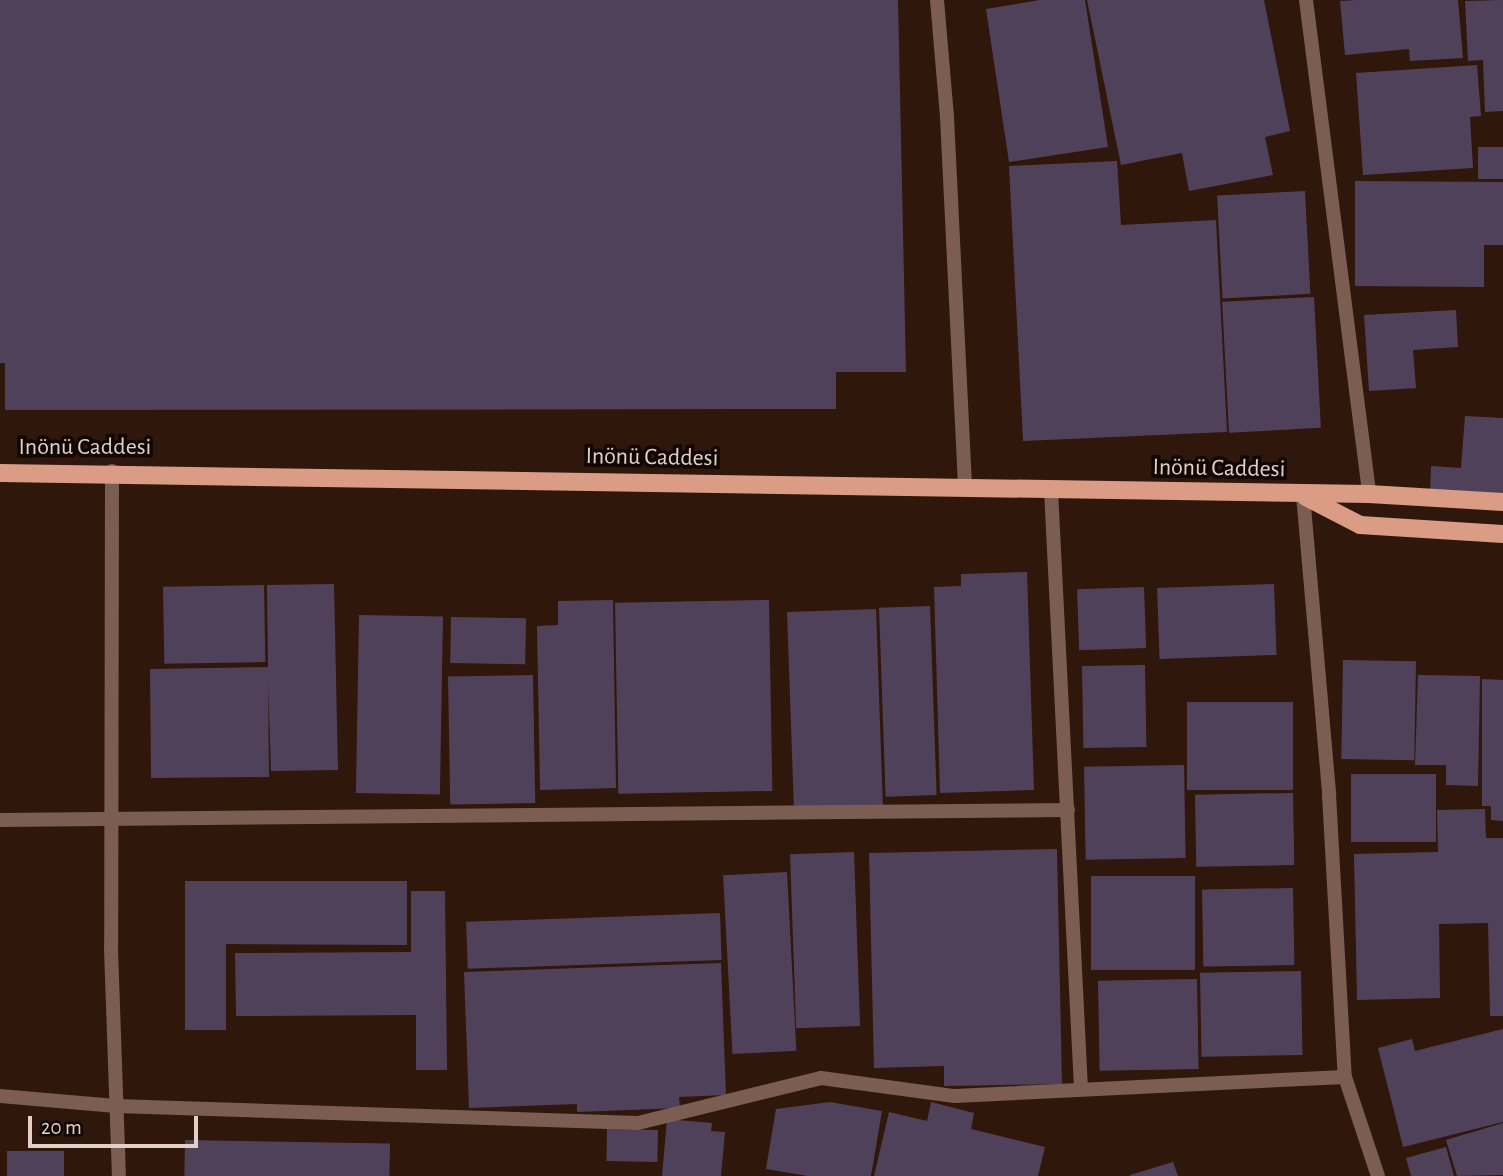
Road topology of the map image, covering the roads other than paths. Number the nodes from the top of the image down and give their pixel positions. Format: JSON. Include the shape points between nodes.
{"nodes":[{"id":1,"x":937,"y":0,"type":"edge"},
{"id":2,"x":1306,"y":0,"type":"edge"},
{"id":3,"x":112,"y":471,"type":"junction"},
{"id":4,"x":0,"y":473,"type":"edge"},
{"id":5,"x":965,"y":489,"type":"junction"},
{"id":6,"x":1051,"y":490,"type":"junction"},
{"id":7,"x":1369,"y":494,"type":"junction"},
{"id":8,"x":1303,"y":495,"type":"junction"},
{"id":9,"x":1503,"y":502,"type":"edge"},
{"id":10,"x":1503,"y":534,"type":"edge"},
{"id":11,"x":1068,"y":810,"type":"junction"},
{"id":12,"x":112,"y":817,"type":"junction"},
{"id":13,"x":0,"y":820,"type":"edge"},
{"id":14,"x":1345,"y":1077,"type":"junction"},
{"id":15,"x":1082,"y":1088,"type":"junction"},
{"id":16,"x":0,"y":1096,"type":"edge"},
{"id":17,"x":116,"y":1106,"type":"junction"},
{"id":18,"x":119,"y":1176,"type":"edge"},
{"id":19,"x":1378,"y":1176,"type":"edge"}],
"edges":[{"from":1,"to":5,"type":"street"},
{"from":2,"to":7,"type":"street"},
{"from":3,"to":4,"type":"main road","name":"Inönü Caddesi"},
{"from":3,"to":5,"type":"main road","name":"Inönü Caddesi"},
{"from":3,"to":12,"type":"street"},
{"from":5,"to":6,"type":"main road","name":"Inönü Caddesi"},
{"from":6,"to":8,"type":"main road","name":"Inönü Caddesi"},
{"from":6,"to":11,"type":"street"},
{"from":7,"to":8,"type":"main road","name":"Inönü Caddesi"},
{"from":7,"to":9,"type":"main road","name":"Inönü Caddesi"},
{"from":8,"to":10,"type":"main road","name":"Inönü Caddesi","via":[[1360,525]]},
{"from":8,"to":14,"type":"street","via":[[1329,795]]},
{"from":11,"to":12,"type":"street"},
{"from":11,"to":15,"type":"street"},
{"from":12,"to":13,"type":"street"},
{"from":12,"to":17,"type":"street"},
{"from":14,"to":15,"type":"street"},
{"from":14,"to":19,"type":"street"},
{"from":15,"to":17,"type":"street","via":[[955,1096],[821,1078],[638,1123]]},
{"from":16,"to":17,"type":"street"},
{"from":17,"to":18,"type":"street"}]}
